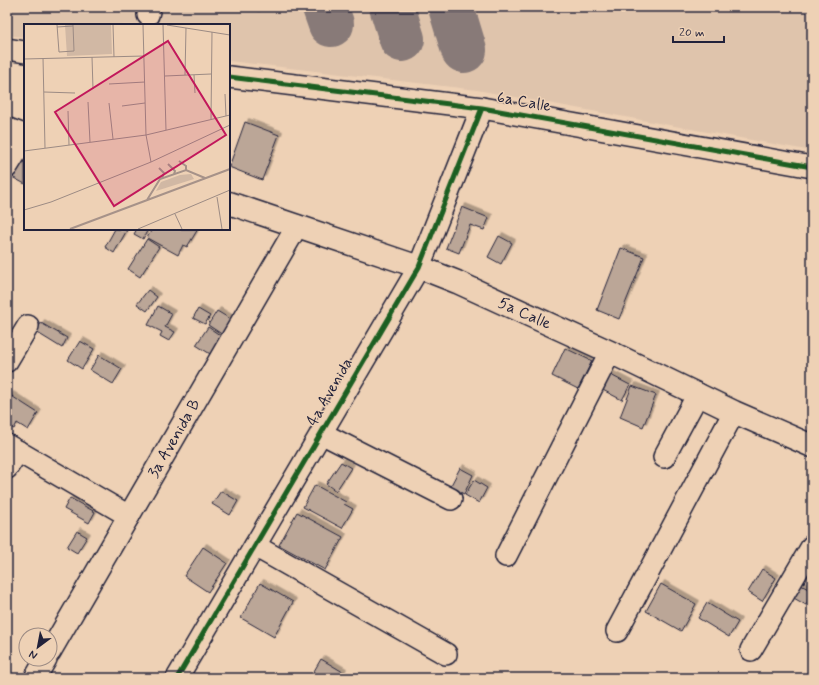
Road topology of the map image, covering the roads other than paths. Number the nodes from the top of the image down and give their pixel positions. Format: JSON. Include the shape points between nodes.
{"nodes":[{"id":1,"x":7,"y":49,"type":"edge"},
{"id":2,"x":24,"y":52,"type":"edge"},
{"id":3,"x":230,"y":77,"type":"edge"},
{"id":4,"x":482,"y":108,"type":"junction"},
{"id":5,"x":7,"y":129,"type":"edge"},
{"id":6,"x":24,"y":137,"type":"edge"},
{"id":7,"x":24,"y":139,"type":"edge"},
{"id":8,"x":7,"y":167,"type":"edge"},
{"id":9,"x":812,"y":168,"type":"edge"},
{"id":10,"x":230,"y":203,"type":"edge"},
{"id":11,"x":297,"y":226,"type":"junction"},
{"id":12,"x":419,"y":267,"type":"junction"},
{"id":13,"x":28,"y":326,"type":"dead end"},
{"id":14,"x":610,"y":352,"type":"junction"},
{"id":15,"x":7,"y":361,"type":"edge"},
{"id":16,"x":698,"y":394,"type":"junction"},
{"id":17,"x":734,"y":412,"type":"junction"},
{"id":18,"x":321,"y":433,"type":"junction"},
{"id":19,"x":812,"y":446,"type":"edge"},
{"id":20,"x":11,"y":455,"type":"edge"},
{"id":21,"x":664,"y":457,"type":"dead end"},
{"id":22,"x":451,"y":499,"type":"dead end"},
{"id":23,"x":128,"y":516,"type":"junction"},
{"id":24,"x":255,"y":546,"type":"junction"},
{"id":25,"x":812,"y":546,"type":"edge"},
{"id":26,"x":506,"y":556,"type":"dead end"},
{"id":27,"x":617,"y":631,"type":"dead end"},
{"id":28,"x":58,"y":638,"type":"edge"},
{"id":29,"x":751,"y":650,"type":"dead end"},
{"id":30,"x":446,"y":654,"type":"dead end"},
{"id":31,"x":41,"y":667,"type":"edge"},
{"id":32,"x":35,"y":678,"type":"edge"},
{"id":33,"x":177,"y":678,"type":"edge"}],
"edges":[{"from":1,"to":2,"type":"street"},
{"from":3,"to":4,"type":"street","name":"6a Calle"},
{"from":4,"to":9,"type":"street","name":"6a Calle"},
{"from":4,"to":12,"type":"street","name":"4a Avenida"},
{"from":5,"to":6,"type":"main road"},
{"from":7,"to":8,"type":"street"},
{"from":10,"to":11,"type":"main road","name":"5a Calle"},
{"from":11,"to":12,"type":"main road","name":"5a Calle"},
{"from":11,"to":23,"type":"street","name":"3a Avenida B"},
{"from":12,"to":14,"type":"main road","name":"5a Calle"},
{"from":12,"to":18,"type":"street","name":"4a Avenida"},
{"from":13,"to":15,"type":"street"},
{"from":14,"to":16,"type":"main road","name":"5a Calle"},
{"from":14,"to":26,"type":"street"},
{"from":16,"to":17,"type":"main road","name":"5a Calle"},
{"from":16,"to":21,"type":"street"},
{"from":17,"to":19,"type":"main road","name":"5a Calle"},
{"from":17,"to":27,"type":"street"},
{"from":18,"to":22,"type":"street"},
{"from":18,"to":24,"type":"street","name":"4a Avenida"},
{"from":20,"to":23,"type":"street"},
{"from":23,"to":28,"type":"street","name":"3a Avenida B"},
{"from":24,"to":30,"type":"street"},
{"from":24,"to":33,"type":"street","name":"4a Avenida"},
{"from":25,"to":29,"type":"street"},
{"from":31,"to":32,"type":"street"}]}
